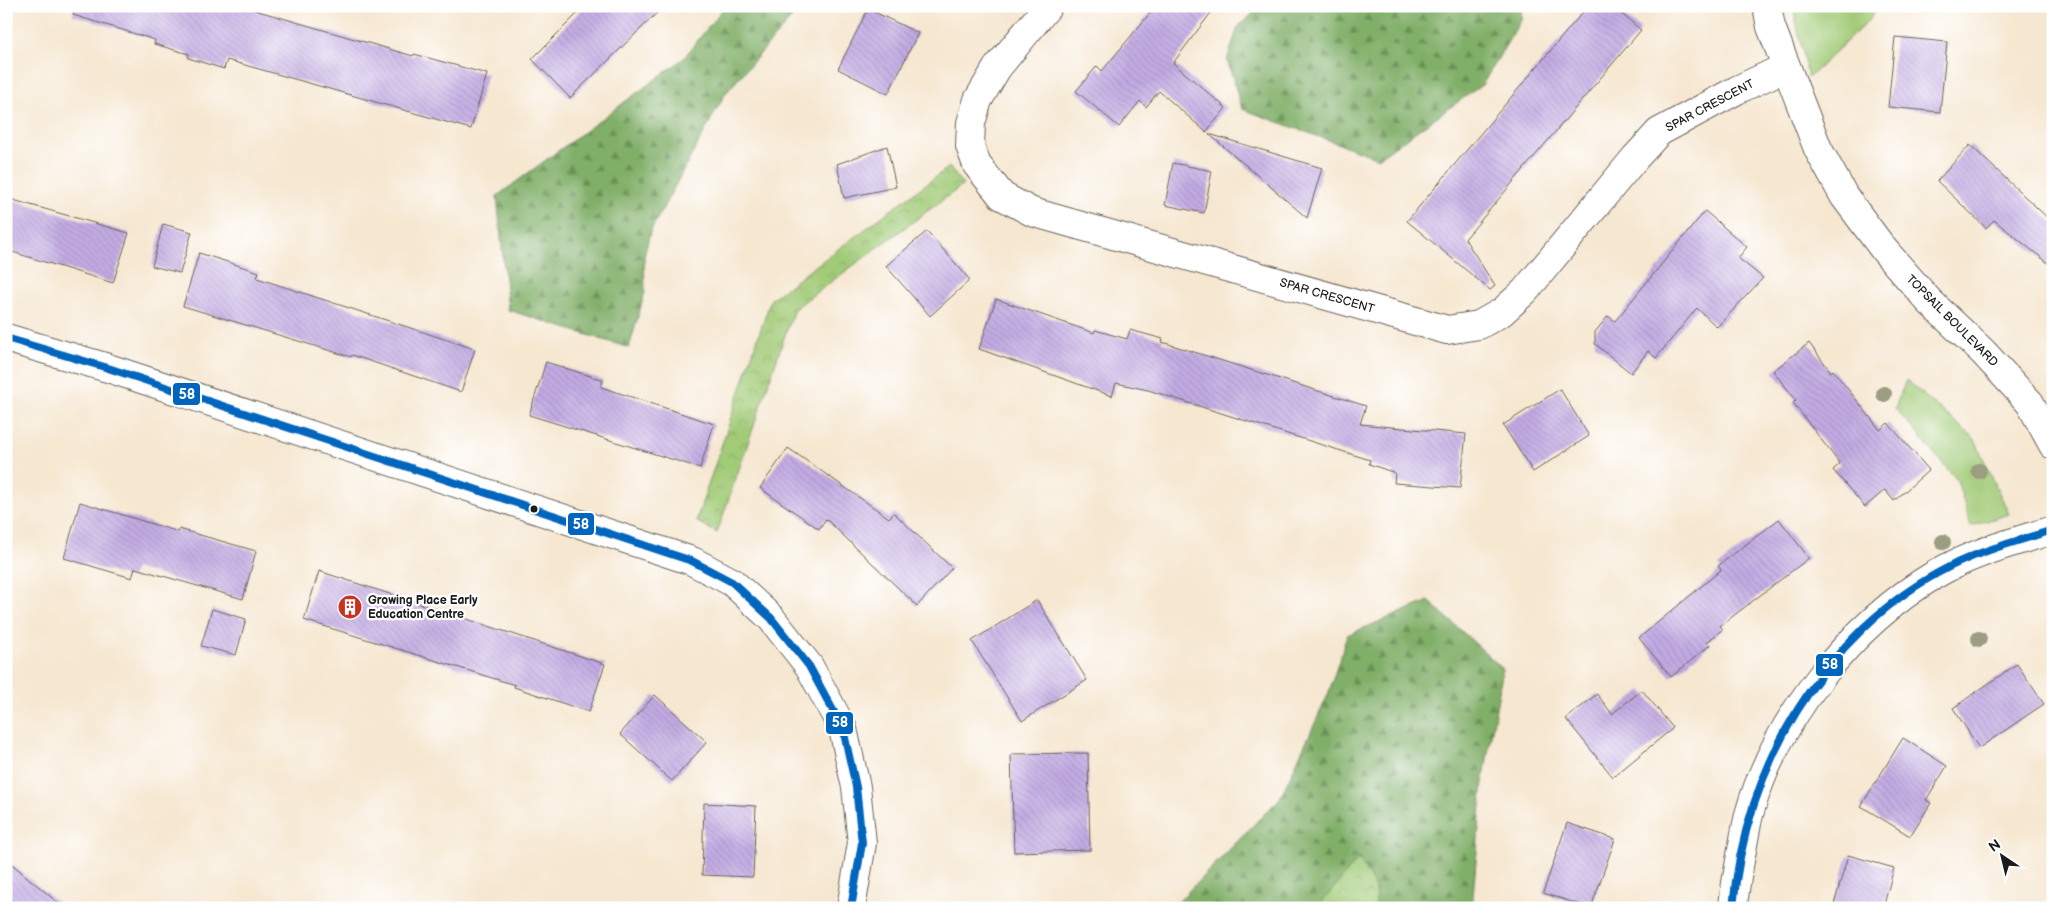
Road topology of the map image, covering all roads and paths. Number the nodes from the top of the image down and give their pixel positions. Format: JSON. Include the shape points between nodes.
{"nodes":[{"id":1,"x":1048,"y":6,"type":"edge"},
{"id":2,"x":1767,"y":6,"type":"edge"},
{"id":3,"x":1786,"y":67,"type":"junction"},
{"id":4,"x":6,"y":338,"type":"edge"},
{"id":5,"x":2053,"y":445,"type":"edge"},
{"id":6,"x":2053,"y":530,"type":"edge"},
{"id":7,"x":851,"y":908,"type":"edge"},
{"id":8,"x":1733,"y":908,"type":"edge"}],
"edges":[{"from":1,"to":3,"type":"street","name":"SPAR CRESCENT","via":[[997,68],[978,100],[971,124],[970,146],[977,165],[1002,196],[1032,212],[1447,330],[1478,326],[1502,312],[1525,291],[1659,132]]},
{"from":2,"to":3,"type":"street","name":"TOPSAIL BOULEVARD"},
{"from":3,"to":5,"type":"street","name":"TOPSAIL BOULEVARD","via":[[1818,150],[1844,196],[1885,252],[1929,301],[2030,403]]},
{"from":4,"to":7,"type":"street","via":[[118,371],[692,561],[732,582],[770,618],[809,666],[843,729],[856,787],[862,843]]},
{"from":6,"to":8,"type":"street","via":[[1994,548],[1936,574],[1890,606],[1825,670],[1801,704],[1762,779],[1750,811]]}]}
